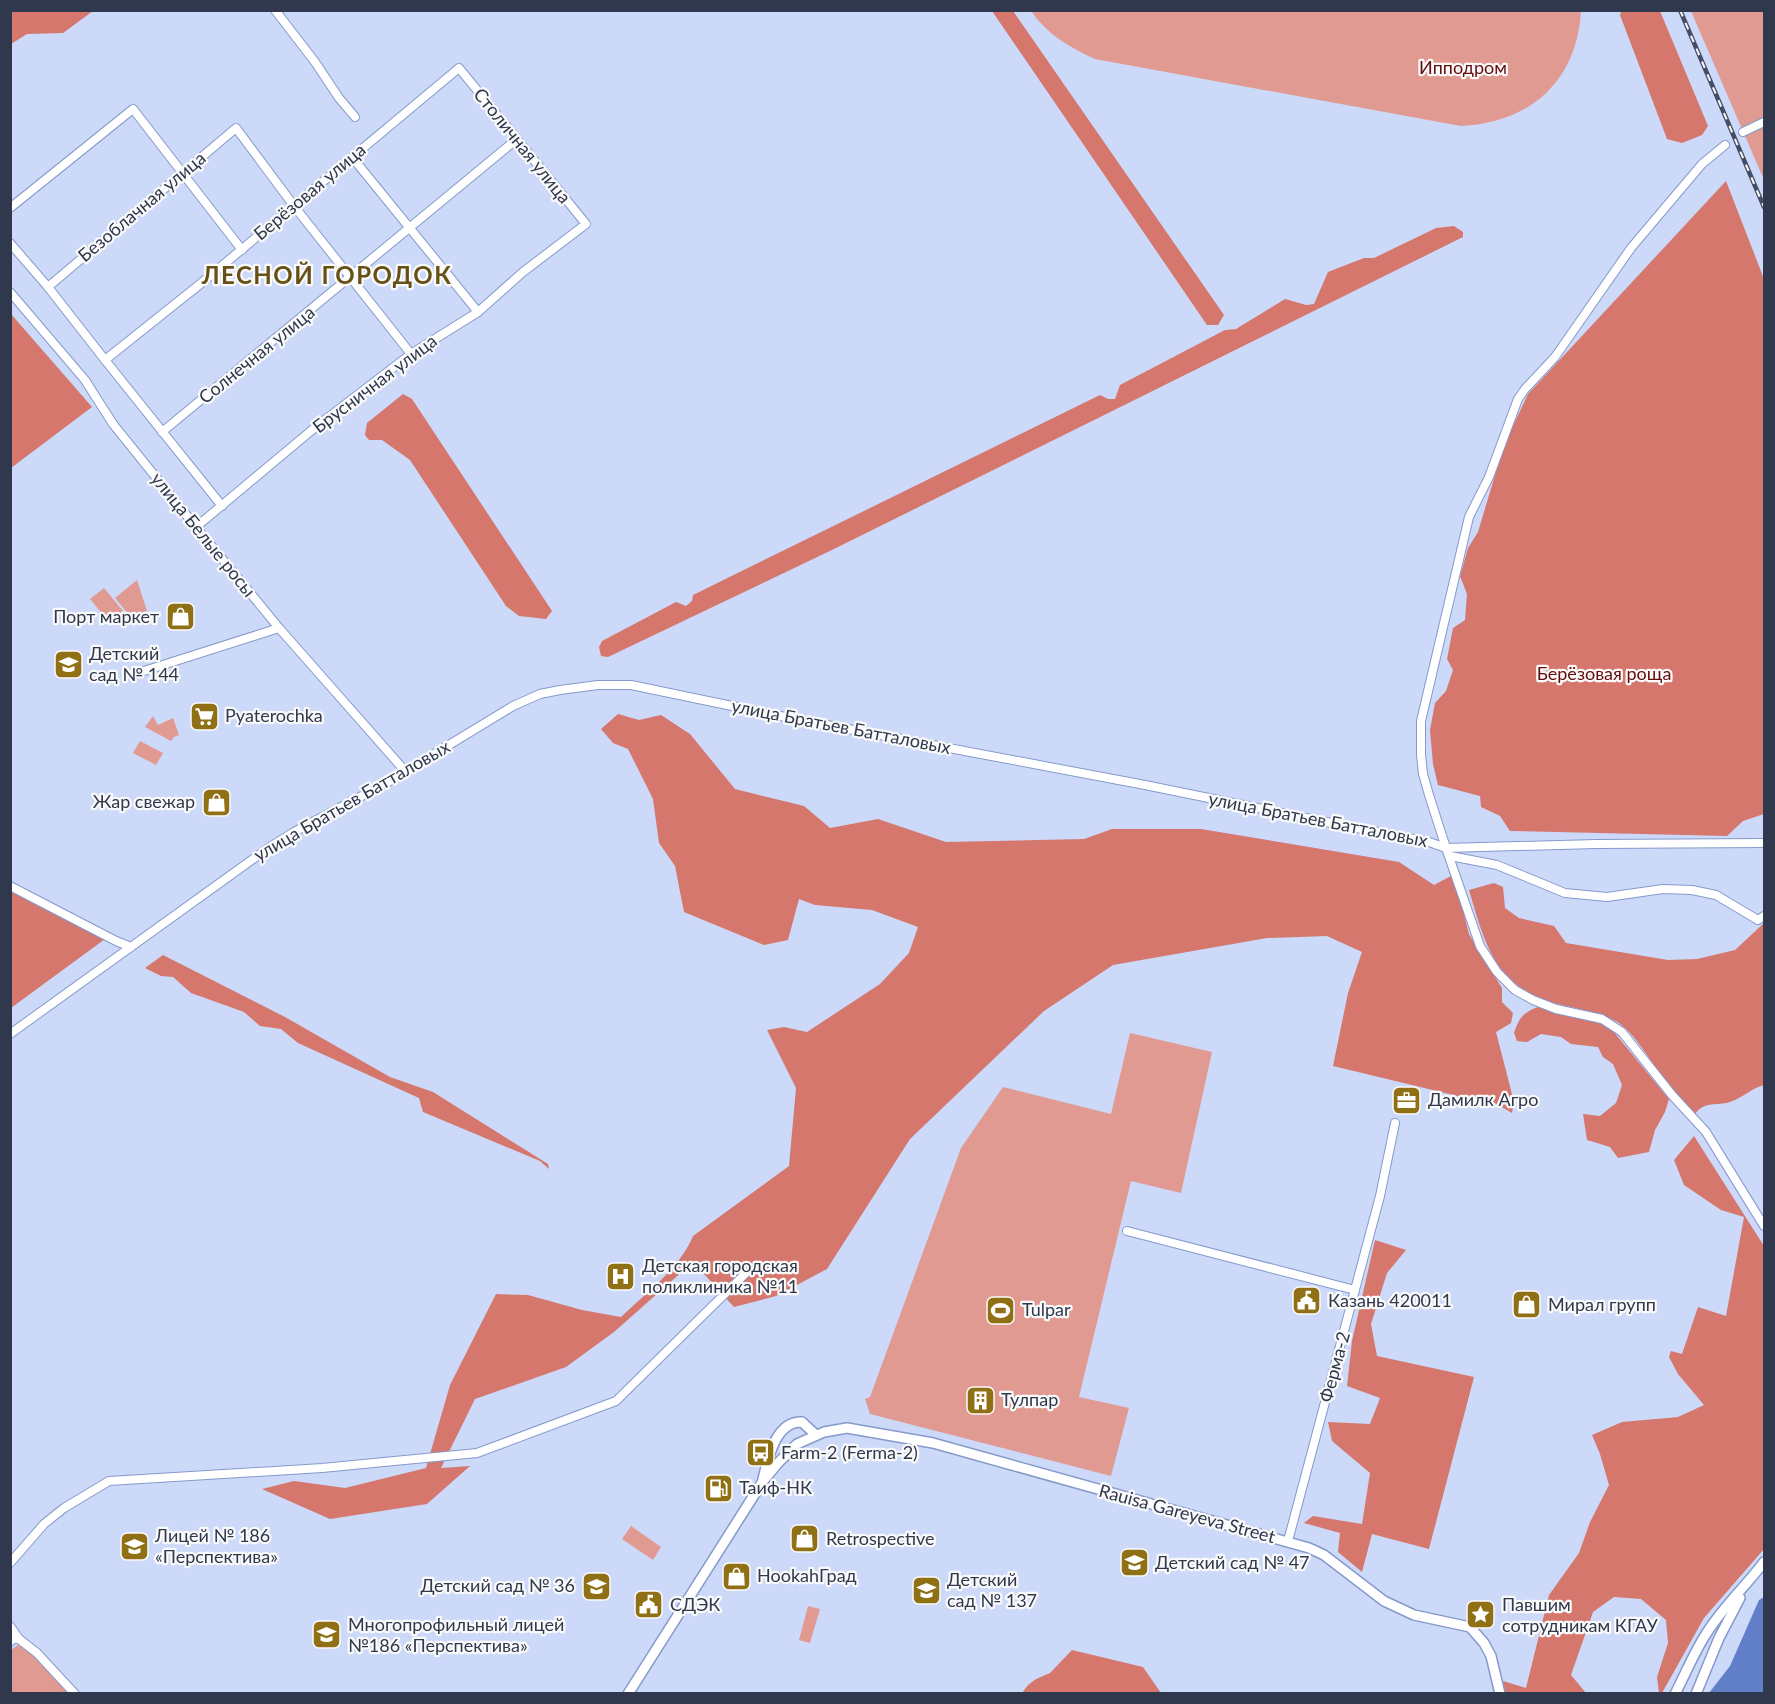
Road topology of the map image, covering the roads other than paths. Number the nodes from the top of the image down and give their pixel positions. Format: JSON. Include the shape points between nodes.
{"nodes":[{"id":1,"x":275,"y":10,"type":"edge"},
{"id":2,"x":459,"y":68,"type":"joint"},
{"id":3,"x":355,"y":117,"type":"dead end"},
{"id":4,"x":1764,"y":122,"type":"edge"},
{"id":5,"x":1743,"y":132,"type":"dead end"},
{"id":6,"x":517,"y":139,"type":"junction"},
{"id":7,"x":1725,"y":145,"type":"dead end"},
{"id":8,"x":352,"y":157,"type":"junction"},
{"id":9,"x":181,"y":174,"type":"junction"},
{"id":10,"x":294,"y":206,"type":"junction"},
{"id":11,"x":10,"y":208,"type":"edge"},
{"id":12,"x":586,"y":224,"type":"joint"},
{"id":13,"x":411,"y":227,"type":"junction"},
{"id":14,"x":10,"y":243,"type":"edge"},
{"id":15,"x":242,"y":250,"type":"junction"},
{"id":16,"x":351,"y":277,"type":"junction"},
{"id":17,"x":48,"y":286,"type":"junction"},
{"id":18,"x":10,"y":292,"type":"edge"},
{"id":19,"x":478,"y":312,"type":"junction"},
{"id":20,"x":411,"y":354,"type":"junction"},
{"id":21,"x":105,"y":360,"type":"junction"},
{"id":22,"x":162,"y":432,"type":"junction"},
{"id":23,"x":222,"y":506,"type":"junction"},
{"id":24,"x":196,"y":527,"type":"junction"},
{"id":25,"x":279,"y":628,"type":"junction"},
{"id":26,"x":144,"y":670,"type":"dead end"},
{"id":27,"x":405,"y":771,"type":"junction"},
{"id":28,"x":1764,"y":843,"type":"edge"},
{"id":29,"x":1448,"y":852,"type":"junction"},
{"id":30,"x":10,"y":886,"type":"edge"},
{"id":31,"x":1764,"y":916,"type":"edge"},
{"id":32,"x":131,"y":947,"type":"junction"},
{"id":33,"x":10,"y":1034,"type":"edge"},
{"id":34,"x":1395,"y":1123,"type":"dead end"},
{"id":35,"x":1764,"y":1226,"type":"edge"},
{"id":36,"x":1127,"y":1231,"type":"dead end"},
{"id":37,"x":746,"y":1273,"type":"dead end"},
{"id":38,"x":1355,"y":1290,"type":"junction"},
{"id":39,"x":816,"y":1435,"type":"junction"},
{"id":40,"x":763,"y":1481,"type":"junction"},
{"id":41,"x":1288,"y":1541,"type":"junction"},
{"id":42,"x":1764,"y":1562,"type":"edge"},
{"id":43,"x":10,"y":1563,"type":"edge"},
{"id":44,"x":1764,"y":1575,"type":"edge"},
{"id":45,"x":1748,"y":1584,"type":"junction"},
{"id":46,"x":10,"y":1626,"type":"edge"},
{"id":47,"x":15,"y":1640,"type":"edge"},
{"id":48,"x":75,"y":1694,"type":"edge"},
{"id":49,"x":628,"y":1694,"type":"edge"},
{"id":50,"x":1500,"y":1694,"type":"edge"},
{"id":51,"x":1675,"y":1694,"type":"edge"},
{"id":52,"x":1696,"y":1694,"type":"edge"}],
"edges":[{"from":1,"to":3,"type":"street"},
{"from":2,"to":6,"type":"street","name":"Столичная улица"},
{"from":2,"to":8,"type":"street","name":"Берёзовая улица"},
{"from":4,"to":5,"type":"street"},
{"from":6,"to":12,"type":"street","name":"Столичная улица"},
{"from":6,"to":13,"type":"street","name":"Солнечная улица"},
{"from":7,"to":29,"type":"street","via":[[1702,164],[1631,248],[1555,357],[1525,389],[1472,509],[1421,721],[1423,774]]},
{"from":8,"to":10,"type":"street","name":"Берёзовая улица"},
{"from":8,"to":13,"type":"street"},
{"from":9,"to":10,"type":"street","name":"Безоблачная улица","via":[[236,128]]},
{"from":9,"to":11,"type":"street","via":[[133,109]]},
{"from":9,"to":15,"type":"street"},
{"from":9,"to":17,"type":"street","name":"Безоблачная улица"},
{"from":10,"to":15,"type":"street","name":"Берёзовая улица"},
{"from":10,"to":16,"type":"street"},
{"from":12,"to":19,"type":"street","name":"Брусничная улица"},
{"from":13,"to":16,"type":"street","name":"Солнечная улица"},
{"from":13,"to":19,"type":"street"},
{"from":14,"to":17,"type":"street"},
{"from":15,"to":21,"type":"street","name":"Берёзовая улица"},
{"from":16,"to":20,"type":"street"},
{"from":16,"to":22,"type":"street","name":"Солнечная улица"},
{"from":17,"to":21,"type":"street"},
{"from":18,"to":24,"type":"street","name":"улица Белые росы","via":[[85,380],[113,424]]},
{"from":19,"to":20,"type":"street","name":"Брусничная улица"},
{"from":20,"to":23,"type":"street","name":"Брусничная улица"},
{"from":21,"to":22,"type":"street"},
{"from":22,"to":23,"type":"street"},
{"from":23,"to":24,"type":"street","name":"Брусничная улица"},
{"from":24,"to":25,"type":"street","name":"улица Белые росы"},
{"from":25,"to":26,"type":"street"},
{"from":25,"to":27,"type":"street","name":"улица Белые росы"},
{"from":27,"to":29,"type":"street","name":"улица Братьев Батталовых","via":[[540,694],[598,685],[631,685],[1429,842]]},
{"from":27,"to":32,"type":"street","name":"улица Братьев Батталовых","via":[[267,849]]},
{"from":28,"to":29,"type":"street","name":"улица Братьев Батталовых","via":[[1576,845]]},
{"from":29,"to":31,"type":"street","via":[[1497,865],[1565,893],[1607,897],[1664,889],[1692,890],[1716,895],[1758,920]]},
{"from":29,"to":35,"type":"street","via":[[1480,946],[1497,972],[1515,990],[1533,1000],[1602,1019],[1622,1032],[1706,1132]]},
{"from":30,"to":32,"type":"street"},
{"from":32,"to":33,"type":"street","name":"улица Братьев Батталовых"},
{"from":34,"to":38,"type":"street","name":"Ферма-2"},
{"from":36,"to":38,"type":"street"},
{"from":37,"to":43,"type":"street","via":[[616,1401],[477,1453],[322,1468],[108,1481],[44,1524]]},
{"from":38,"to":41,"type":"street","name":"Ферма-2"},
{"from":39,"to":40,"type":"street","name":"Rauisa Gareyeva Street","via":[[798,1444]]},
{"from":39,"to":40,"type":"street","via":[[802,1422],[787,1427],[774,1441]]},
{"from":39,"to":41,"type":"street","name":"Rauisa Gareyeva Street","via":[[847,1428],[933,1443]]},
{"from":40,"to":49,"type":"street"},
{"from":41,"to":50,"type":"street","name":"Rauisa Gareyeva Street","via":[[1324,1555],[1394,1606],[1414,1615],[1470,1627],[1491,1656]]},
{"from":42,"to":45,"type":"street"},
{"from":44,"to":45,"type":"street"},
{"from":45,"to":51,"type":"street","via":[[1706,1633]]},
{"from":45,"to":52,"type":"street","via":[[1719,1638]]},
{"from":46,"to":47,"type":"street"},
{"from":47,"to":48,"type":"street","via":[[37,1653]]}]}
